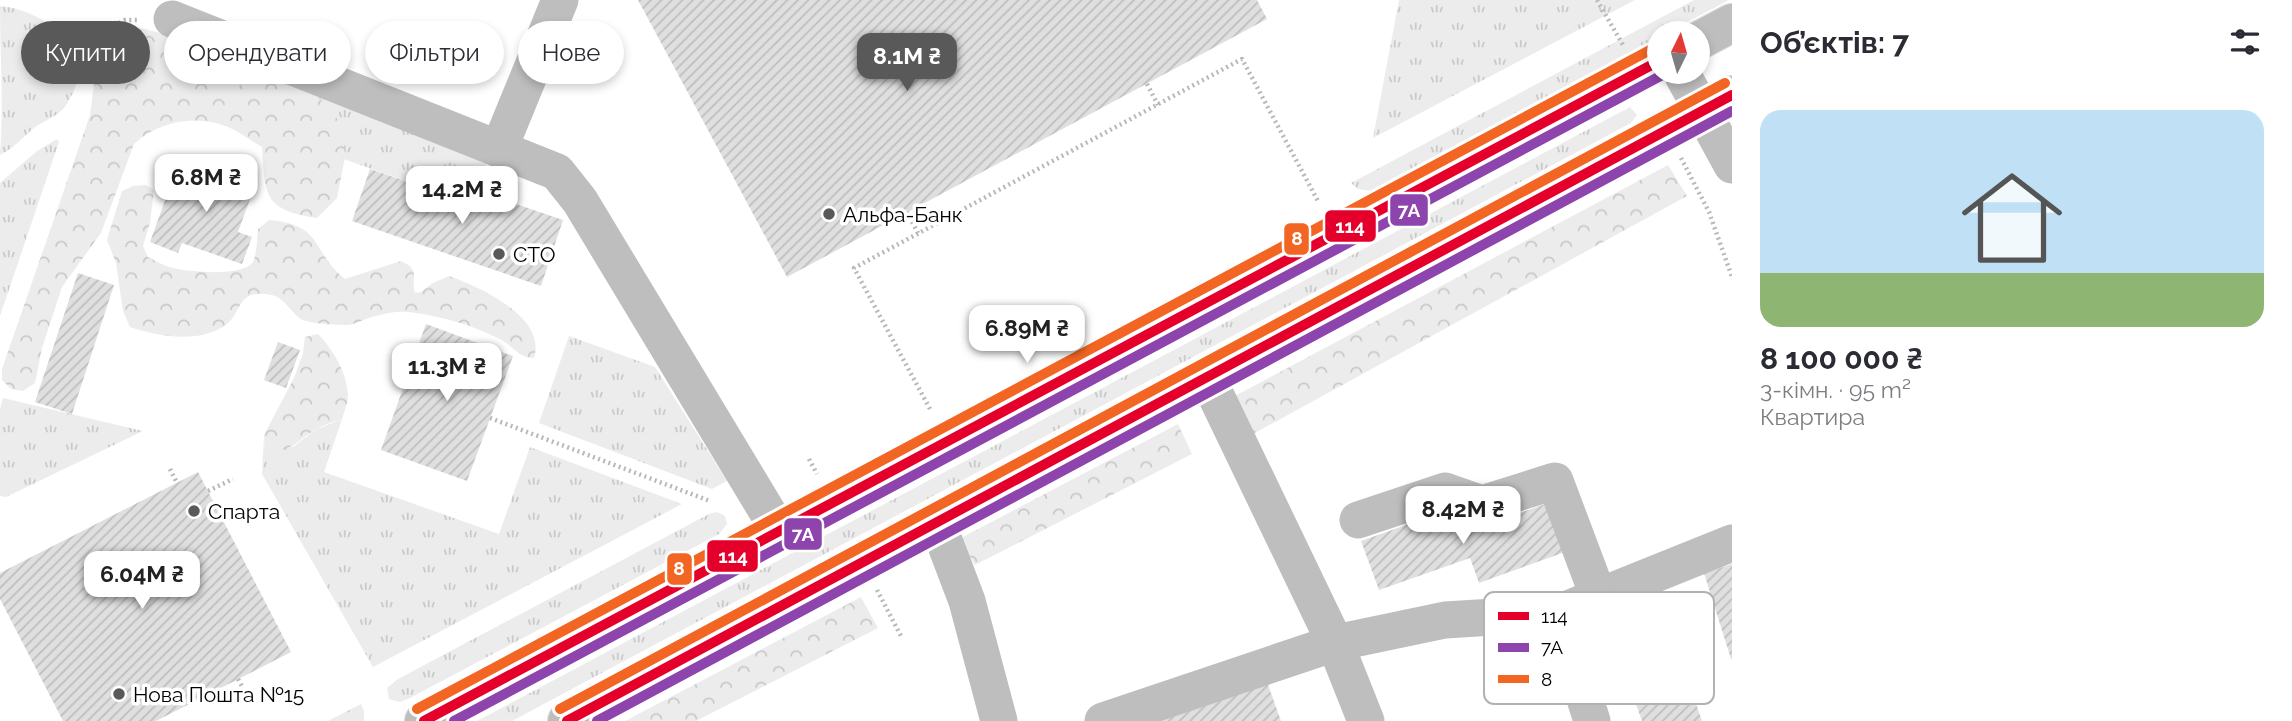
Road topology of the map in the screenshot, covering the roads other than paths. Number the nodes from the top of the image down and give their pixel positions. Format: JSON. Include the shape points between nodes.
{"nodes":[{"id":1,"x":560,"y":0,"type":"edge"},
{"id":2,"x":172,"y":19,"type":"road end"},
{"id":3,"x":1732,"y":23,"type":"edge"},
{"id":4,"x":1710,"y":35,"type":"edge"},
{"id":5,"x":1647,"y":67,"type":"edge"},
{"id":6,"x":1695,"y":84,"type":"edge"},
{"id":7,"x":1717,"y":102,"type":"edge"},
{"id":8,"x":499,"y":149,"type":"junction"},
{"id":9,"x":1732,"y":165,"type":"edge"},
{"id":10,"x":1207,"y":377,"type":"junction"},
{"id":11,"x":1358,"y":520,"type":"dead end"},
{"id":12,"x":937,"y":522,"type":"junction"},
{"id":13,"x":779,"y":531,"type":"junction"},
{"id":14,"x":1732,"y":543,"type":"edge"},
{"id":15,"x":1597,"y":592,"type":"edge"},
{"id":16,"x":1614,"y":592,"type":"edge"},
{"id":17,"x":1484,"y":618,"type":"edge"},
{"id":18,"x":1335,"y":643,"type":"junction"},
{"id":19,"x":1587,"y":704,"type":"edge"},
{"id":20,"x":424,"y":721,"type":"edge"},
{"id":21,"x":568,"y":721,"type":"edge"},
{"id":22,"x":999,"y":721,"type":"edge"},
{"id":23,"x":1103,"y":721,"type":"edge"},
{"id":24,"x":1366,"y":721,"type":"edge"},
{"id":25,"x":1592,"y":721,"type":"edge"}],
"edges":[{"from":1,"to":8,"type":"street"},
{"from":2,"to":8,"type":"street"},
{"from":3,"to":4,"type":"main road"},
{"from":5,"to":13,"type":"main road"},
{"from":6,"to":7,"type":"street"},
{"from":7,"to":9,"type":"street"},
{"from":7,"to":10,"type":"main road"},
{"from":8,"to":13,"type":"street","via":[[556,172],[580,201]]},
{"from":10,"to":12,"type":"main road"},
{"from":10,"to":18,"type":"street"},
{"from":11,"to":15,"type":"street","via":[[1445,491],[1482,504],[1555,481]]},
{"from":12,"to":21,"type":"main road"},
{"from":12,"to":22,"type":"street","via":[[967,601]]},
{"from":13,"to":20,"type":"main road"},
{"from":14,"to":16,"type":"street"},
{"from":17,"to":18,"type":"street","via":[[1445,620]]},
{"from":18,"to":23,"type":"street"},
{"from":18,"to":24,"type":"street"},
{"from":19,"to":25,"type":"street"}]}
